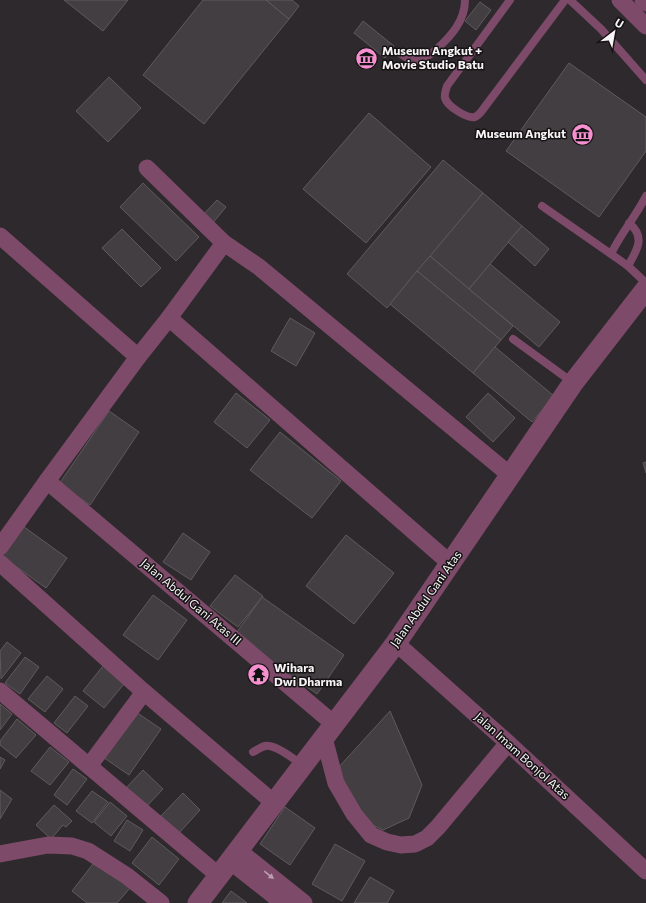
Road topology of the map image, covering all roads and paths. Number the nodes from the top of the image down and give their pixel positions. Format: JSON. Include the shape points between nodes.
{"nodes":[{"id":1,"x":465,"y":0,"type":"edge"},
{"id":2,"x":510,"y":0,"type":"edge"},
{"id":3,"x":565,"y":0,"type":"edge"},
{"id":4,"x":570,"y":0,"type":"edge"},
{"id":5,"x":620,"y":0,"type":"edge"},
{"id":6,"x":643,"y":0,"type":"edge"},
{"id":7,"x":646,"y":3,"type":"edge"},
{"id":8,"x":646,"y":26,"type":"edge"},
{"id":9,"x":398,"y":52,"type":"dead end"},
{"id":10,"x":646,"y":80,"type":"edge"},
{"id":11,"x":147,"y":168,"type":"dead end"},
{"id":12,"x":646,"y":196,"type":"edge"},
{"id":13,"x":542,"y":206,"type":"dead end"},
{"id":14,"x":629,"y":223,"type":"junction"},
{"id":15,"x":0,"y":236,"type":"edge"},
{"id":16,"x":224,"y":243,"type":"junction"},
{"id":17,"x":611,"y":254,"type":"junction"},
{"id":18,"x":628,"y":266,"type":"junction"},
{"id":19,"x":646,"y":283,"type":"edge"},
{"id":20,"x":646,"y":289,"type":"edge"},
{"id":21,"x":169,"y":318,"type":"junction"},
{"id":22,"x":513,"y":339,"type":"dead end"},
{"id":23,"x":138,"y":357,"type":"junction"},
{"id":24,"x":573,"y":383,"type":"junction"},
{"id":25,"x":510,"y":475,"type":"junction"},
{"id":26,"x":47,"y":481,"type":"junction"},
{"id":27,"x":0,"y":547,"type":"edge"},
{"id":28,"x":0,"y":563,"type":"edge"},
{"id":29,"x":451,"y":564,"type":"junction"},
{"id":30,"x":396,"y":643,"type":"junction"},
{"id":31,"x":0,"y":691,"type":"edge"},
{"id":32,"x":144,"y":692,"type":"junction"},
{"id":33,"x":329,"y":731,"type":"junction"},
{"id":34,"x":508,"y":743,"type":"junction"},
{"id":35,"x":253,"y":752,"type":"dead end"},
{"id":36,"x":302,"y":765,"type":"junction"},
{"id":37,"x":89,"y":766,"type":"junction"},
{"id":38,"x":274,"y":803,"type":"junction"},
{"id":39,"x":0,"y":854,"type":"edge"},
{"id":40,"x":229,"y":862,"type":"junction"},
{"id":41,"x":646,"y":870,"type":"edge"},
{"id":42,"x":161,"y":903,"type":"edge"},
{"id":43,"x":198,"y":903,"type":"edge"},
{"id":44,"x":283,"y":903,"type":"edge"},
{"id":45,"x":304,"y":903,"type":"edge"}],
"edges":[{"from":1,"to":9,"type":"lane","via":[[462,17],[456,29],[430,55],[416,61]]},
{"from":2,"to":3,"type":"lane","via":[[444,93],[449,105],[466,116],[474,118],[484,108]]},
{"from":4,"to":10,"type":"lane","via":[[601,29]]},
{"from":5,"to":8,"type":"street"},
{"from":6,"to":7,"type":"street"},
{"from":11,"to":16,"type":"street"},
{"from":12,"to":14,"type":"lane"},
{"from":13,"to":17,"type":"lane"},
{"from":14,"to":17,"type":"lane"},
{"from":14,"to":18,"type":"lane","via":[[639,234],[639,246]]},
{"from":15,"to":23,"type":"street"},
{"from":16,"to":21,"type":"street"},
{"from":16,"to":25,"type":"street","via":[[259,268]]},
{"from":17,"to":18,"type":"lane"},
{"from":18,"to":19,"type":"lane"},
{"from":20,"to":24,"type":"street","name":"Jalan Abdul Gani Atas"},
{"from":21,"to":23,"type":"street"},
{"from":21,"to":29,"type":"street"},
{"from":22,"to":24,"type":"lane"},
{"from":23,"to":26,"type":"street"},
{"from":24,"to":25,"type":"street","name":"Jalan Abdul Gani Atas"},
{"from":25,"to":29,"type":"street","name":"Jalan Abdul Gani Atas"},
{"from":26,"to":27,"type":"street"},
{"from":26,"to":33,"type":"street","name":"Jalan Abdul Gani Atas III"},
{"from":28,"to":32,"type":"street"},
{"from":29,"to":30,"type":"street","name":"Jalan Abdul Gani Atas"},
{"from":30,"to":33,"type":"street","name":"Jalan Abdul Gani Atas"},
{"from":30,"to":34,"type":"street","name":"Jalan Imam Bonjol Atas"},
{"from":31,"to":37,"type":"street"},
{"from":32,"to":37,"type":"street"},
{"from":32,"to":38,"type":"street"},
{"from":33,"to":34,"type":"street","via":[[336,783],[354,814],[371,835],[401,845],[415,844],[427,838]]},
{"from":33,"to":36,"type":"street","name":"Jalan Abdul Gani Atas"},
{"from":34,"to":41,"type":"street","name":"Jalan Imam Bonjol Atas"},
{"from":35,"to":36,"type":"lane","via":[[269,746]]},
{"from":36,"to":38,"type":"street","name":"Jalan Abdul Gani Atas"},
{"from":37,"to":40,"type":"street"},
{"from":38,"to":40,"type":"street","name":"Jalan Abdul Gani Atas"},
{"from":39,"to":42,"type":"street","via":[[48,845],[72,846],[88,851],[127,876]]},
{"from":40,"to":43,"type":"street","name":"Jalan Abdul Gani Atas"},
{"from":40,"to":44,"type":"street"},
{"from":40,"to":45,"type":"street","one_way":true}]}
